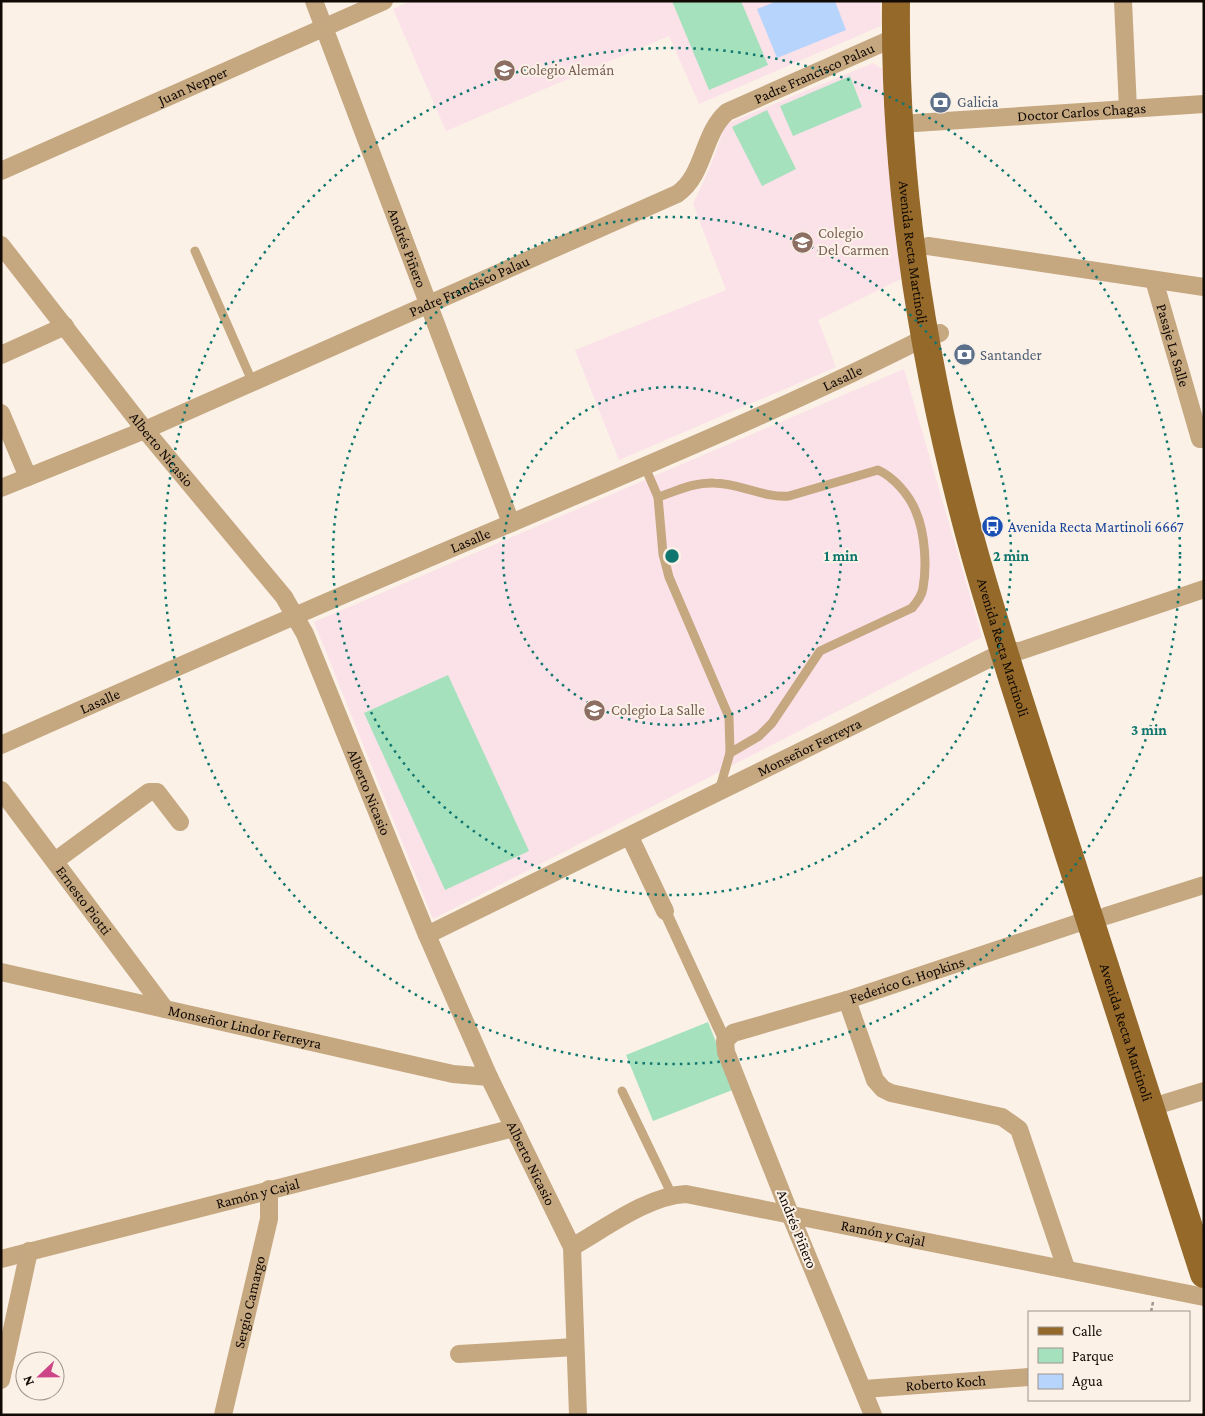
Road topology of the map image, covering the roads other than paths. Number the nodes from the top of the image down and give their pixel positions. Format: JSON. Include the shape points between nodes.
{"nodes":[{"id":1,"x":314,"y":1,"type":"edge"},
{"id":2,"x":384,"y":1,"type":"edge"},
{"id":3,"x":896,"y":1,"type":"edge"},
{"id":4,"x":911,"y":1,"type":"edge"},
{"id":5,"x":1123,"y":1,"type":"edge"},
{"id":6,"x":324,"y":29,"type":"junction"},
{"id":7,"x":896,"y":37,"type":"junction"},
{"id":8,"x":1204,"y":104,"type":"edge"},
{"id":9,"x":1128,"y":109,"type":"junction"},
{"id":10,"x":908,"y":124,"type":"junction"},
{"id":11,"x":1,"y":171,"type":"edge"},
{"id":12,"x":1,"y":244,"type":"edge"},
{"id":13,"x":928,"y":246,"type":"junction"},
{"id":14,"x":195,"y":251,"type":"dead end"},
{"id":15,"x":1154,"y":280,"type":"junction"},
{"id":16,"x":1204,"y":287,"type":"edge"},
{"id":17,"x":429,"y":304,"type":"junction"},
{"id":18,"x":65,"y":326,"type":"junction"},
{"id":19,"x":933,"y":335,"type":"junction"},
{"id":20,"x":1,"y":355,"type":"edge"},
{"id":21,"x":252,"y":381,"type":"junction"},
{"id":22,"x":1,"y":413,"type":"edge"},
{"id":23,"x":145,"y":430,"type":"junction"},
{"id":24,"x":1200,"y":439,"type":"dead end"},
{"id":25,"x":645,"y":467,"type":"junction"},
{"id":26,"x":28,"y":477,"type":"junction"},
{"id":27,"x":1,"y":488,"type":"edge"},
{"id":28,"x":658,"y":497,"type":"junction"},
{"id":29,"x":511,"y":523,"type":"junction"},
{"id":30,"x":1204,"y":589,"type":"edge"},
{"id":31,"x":295,"y":616,"type":"junction"},
{"id":32,"x":1012,"y":651,"type":"junction"},
{"id":33,"x":1,"y":745,"type":"edge"},
{"id":34,"x":730,"y":753,"type":"junction"},
{"id":35,"x":1,"y":790,"type":"edge"},
{"id":36,"x":718,"y":793,"type":"junction"},
{"id":37,"x":180,"y":822,"type":"dead end"},
{"id":38,"x":630,"y":837,"type":"junction"},
{"id":39,"x":55,"y":861,"type":"junction"},
{"id":40,"x":1204,"y":885,"type":"edge"},
{"id":41,"x":665,"y":911,"type":"joint"},
{"id":42,"x":1098,"y":917,"type":"junction"},
{"id":43,"x":427,"y":935,"type":"junction"},
{"id":44,"x":1,"y":972,"type":"edge"},
{"id":45,"x":847,"y":1000,"type":"junction"},
{"id":46,"x":165,"y":1009,"type":"junction"},
{"id":47,"x":725,"y":1041,"type":"junction"},
{"id":48,"x":489,"y":1077,"type":"junction"},
{"id":49,"x":622,"y":1091,"type":"dead end"},
{"id":50,"x":1204,"y":1091,"type":"edge"},
{"id":51,"x":1165,"y":1103,"type":"junction"},
{"id":52,"x":514,"y":1128,"type":"junction"},
{"id":53,"x":269,"y":1189,"type":"junction"},
{"id":54,"x":672,"y":1195,"type":"junction"},
{"id":55,"x":790,"y":1214,"type":"junction"},
{"id":56,"x":1204,"y":1222,"type":"edge"},
{"id":57,"x":572,"y":1247,"type":"junction"},
{"id":58,"x":29,"y":1251,"type":"junction"},
{"id":59,"x":1,"y":1258,"type":"edge"},
{"id":60,"x":1066,"y":1268,"type":"junction"},
{"id":61,"x":1204,"y":1274,"type":"edge"},
{"id":62,"x":1204,"y":1297,"type":"edge"},
{"id":63,"x":575,"y":1347,"type":"junction"},
{"id":64,"x":460,"y":1354,"type":"dead end"},
{"id":65,"x":1028,"y":1377,"type":"edge"},
{"id":66,"x":1,"y":1380,"type":"edge"},
{"id":67,"x":864,"y":1389,"type":"junction"},
{"id":68,"x":223,"y":1415,"type":"edge"},
{"id":69,"x":578,"y":1415,"type":"edge"},
{"id":70,"x":873,"y":1415,"type":"edge"}],
"edges":[{"from":1,"to":6,"type":"street","name":"Andrés Piñero"},
{"from":2,"to":6,"type":"street","name":"Juan Nepper"},
{"from":3,"to":7,"type":"main road","name":"Avenida Recta Martinoli"},
{"from":4,"to":10,"type":"main road","name":"Avenida Recta Martinoli"},
{"from":5,"to":9,"type":"street"},
{"from":6,"to":11,"type":"street","name":"Juan Nepper"},
{"from":6,"to":17,"type":"street","name":"Andrés Piñero"},
{"from":7,"to":10,"type":"main road","name":"Avenida Recta Martinoli"},
{"from":7,"to":17,"type":"street","name":"Padre Francisco Palau","via":[[726,112],[716,124],[690,183],[677,194]]},
{"from":8,"to":9,"type":"street","name":"Doctor Carlos Chagas"},
{"from":9,"to":10,"type":"street","name":"Doctor Carlos Chagas"},
{"from":10,"to":13,"type":"main road","name":"Avenida Recta Martinoli"},
{"from":10,"to":19,"type":"main road","name":"Avenida Recta Martinoli","via":[[912,242]]},
{"from":12,"to":18,"type":"street","name":"Alberto Nicasio"},
{"from":13,"to":15,"type":"street"},
{"from":13,"to":19,"type":"main road","name":"Avenida Recta Martinoli"},
{"from":14,"to":21,"type":"lane"},
{"from":15,"to":16,"type":"street"},
{"from":15,"to":24,"type":"street","name":"Pasaje La Salle"},
{"from":17,"to":21,"type":"street","name":"Padre Francisco Palau"},
{"from":17,"to":29,"type":"street","name":"Andrés Piñero"},
{"from":18,"to":20,"type":"street"},
{"from":18,"to":23,"type":"street","name":"Alberto Nicasio"},
{"from":19,"to":25,"type":"street","name":"Lasalle","via":[[846,378]]},
{"from":19,"to":32,"type":"main road","name":"Avenida Recta Martinoli","via":[[968,528]]},
{"from":21,"to":23,"type":"street","name":"Padre Francisco Palau"},
{"from":22,"to":26,"type":"street"},
{"from":23,"to":26,"type":"street","name":"Padre Francisco Palau"},
{"from":23,"to":31,"type":"street","name":"Alberto Nicasio","via":[[284,598]]},
{"from":25,"to":28,"type":"lane"},
{"from":25,"to":29,"type":"street","name":"Lasalle"},
{"from":26,"to":27,"type":"street","name":"Padre Francisco Palau"},
{"from":28,"to":34,"type":"lane","via":[[663,554],[669,577],[729,717]]},
{"from":28,"to":34,"type":"lane","via":[[697,483],[716,483],[778,497],[789,496],[878,470],[896,483],[916,510],[919,520],[923,590],[919,600],[912,608],[820,651],[772,724],[760,736]]},
{"from":29,"to":31,"type":"street","name":"Lasalle"},
{"from":30,"to":32,"type":"street","name":"Monseñor Ferreyra"},
{"from":31,"to":33,"type":"street","name":"Lasalle"},
{"from":31,"to":43,"type":"street","name":"Alberto Nicasio"},
{"from":32,"to":36,"type":"street","name":"Monseñor Ferreyra","via":[[863,719]]},
{"from":32,"to":42,"type":"main road","name":"Avenida Recta Martinoli"},
{"from":34,"to":36,"type":"lane"},
{"from":35,"to":39,"type":"street","name":"Ernesto Piotti"},
{"from":36,"to":38,"type":"street","name":"Monseñor Ferreyra"},
{"from":37,"to":39,"type":"street","via":[[157,792],[149,792]]},
{"from":38,"to":41,"type":"street"},
{"from":38,"to":43,"type":"street","name":"Monseñor Ferreyra"},
{"from":39,"to":46,"type":"street","name":"Ernesto Piotti"},
{"from":40,"to":42,"type":"street","name":"Federico G. Hopkins"},
{"from":41,"to":47,"type":"street"},
{"from":42,"to":45,"type":"street","name":"Federico G. Hopkins"},
{"from":42,"to":51,"type":"main road","name":"Avenida Recta Martinoli"},
{"from":42,"to":61,"type":"main road","name":"Avenida Recta Martinoli"},
{"from":43,"to":48,"type":"street","name":"Alberto Nicasio"},
{"from":44,"to":46,"type":"street","name":"Monseñor Lindor Ferreyra"},
{"from":45,"to":47,"type":"street","name":"Federico G. Hopkins","via":[[734,1033]]},
{"from":45,"to":60,"type":"street","via":[[875,1080],[883,1089],[1002,1116],[1019,1128]]},
{"from":46,"to":48,"type":"street","name":"Monseñor Lindor Ferreyra","via":[[454,1074]]},
{"from":47,"to":55,"type":"street","name":"Andrés Piñero","via":[[726,1052]]},
{"from":48,"to":52,"type":"street","name":"Alberto Nicasio"},
{"from":49,"to":54,"type":"lane"},
{"from":50,"to":51,"type":"street"},
{"from":51,"to":56,"type":"main road","name":"Avenida Recta Martinoli"},
{"from":52,"to":53,"type":"street","name":"Ramón y Cajal"},
{"from":52,"to":57,"type":"street","name":"Alberto Nicasio"},
{"from":53,"to":58,"type":"street","name":"Ramón y Cajal"},
{"from":53,"to":68,"type":"street","name":"Sergio Camargo","via":[[269,1219]]},
{"from":54,"to":55,"type":"street","name":"Ramón y Cajal","via":[[686,1194]]},
{"from":54,"to":57,"type":"street","name":"Ramón y Cajal","via":[[656,1200]]},
{"from":55,"to":60,"type":"street","name":"Ramón y Cajal"},
{"from":55,"to":67,"type":"street","name":"Andrés Piñero"},
{"from":57,"to":63,"type":"street","name":"Alberto Nicasio"},
{"from":58,"to":59,"type":"street","name":"Ramón y Cajal"},
{"from":58,"to":66,"type":"street"},
{"from":60,"to":62,"type":"street","name":"Ramón y Cajal"},
{"from":63,"to":64,"type":"street"},
{"from":63,"to":69,"type":"street","name":"Alberto Nicasio"},
{"from":65,"to":67,"type":"street","name":"Roberto Koch"},
{"from":67,"to":70,"type":"street","name":"Andrés Piñero"}]}
